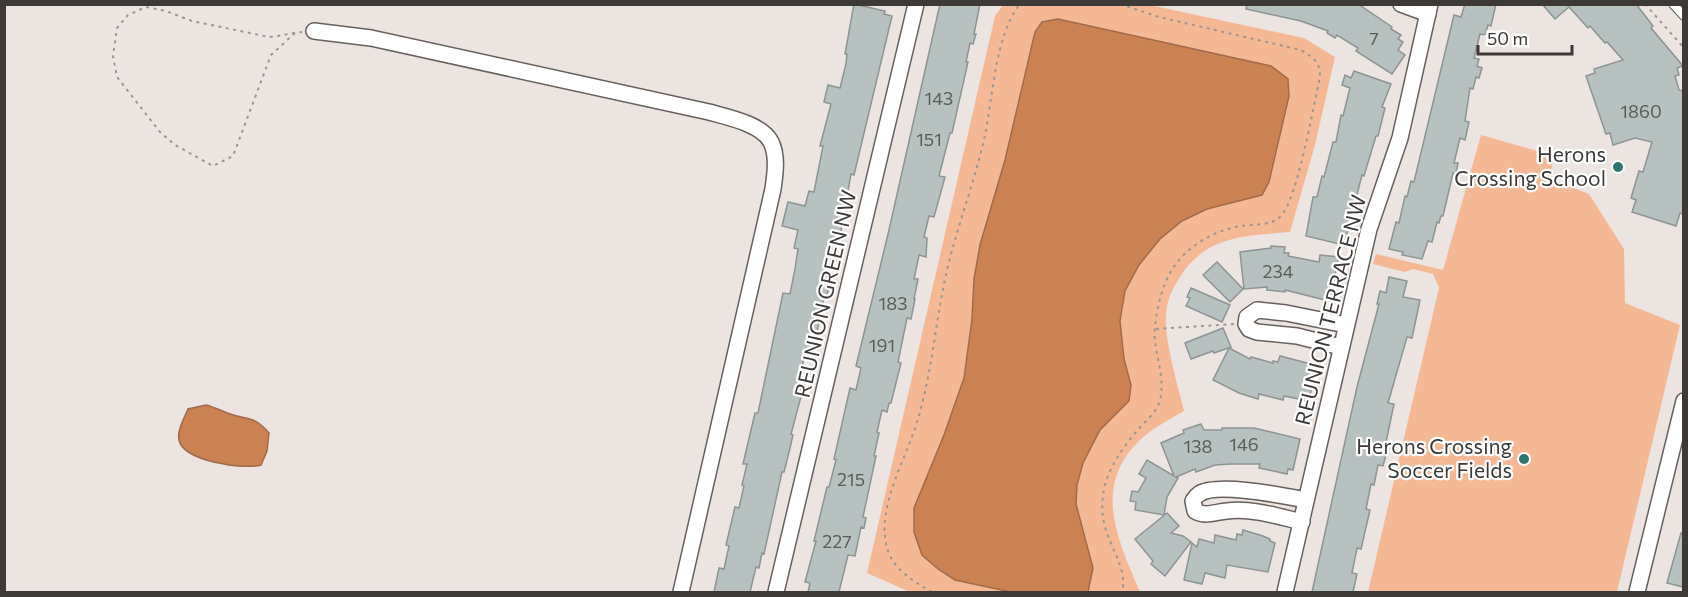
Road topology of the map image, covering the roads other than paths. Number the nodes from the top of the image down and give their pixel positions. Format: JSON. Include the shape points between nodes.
{"nodes":[{"id":1,"x":916,"y":4,"type":"edge"},
{"id":2,"x":1401,"y":4,"type":"edge"},
{"id":3,"x":1673,"y":4,"type":"edge"},
{"id":4,"x":1429,"y":9,"type":"edge"},
{"id":5,"x":1683,"y":16,"type":"edge"},
{"id":6,"x":315,"y":31,"type":"dead end"},
{"id":7,"x":1346,"y":326,"type":"junction"},
{"id":8,"x":1341,"y":347,"type":"junction"},
{"id":9,"x":1683,"y":401,"type":"edge"},
{"id":10,"x":1681,"y":425,"type":"edge"},
{"id":11,"x":1306,"y":500,"type":"junction"},
{"id":12,"x":1302,"y":522,"type":"junction"},
{"id":13,"x":681,"y":592,"type":"edge"},
{"id":14,"x":776,"y":592,"type":"edge"},
{"id":15,"x":1285,"y":592,"type":"edge"},
{"id":16,"x":1637,"y":592,"type":"edge"}],
"edges":[{"from":1,"to":14,"type":"street","name":"REUNION GREEN NW"},
{"from":2,"to":4,"type":"street","via":[[1412,10]]},
{"from":3,"to":5,"type":"lane"},
{"from":4,"to":7,"type":"street","name":"REUNION TERRACE NW","via":[[1400,138],[1369,229]]},
{"from":6,"to":13,"type":"street","via":[[371,38],[709,112],[742,121],[771,142],[776,165],[773,189]]},
{"from":7,"to":8,"type":"street","name":"REUNION TERRACE NW"},
{"from":7,"to":8,"type":"street","via":[[1257,310],[1247,317],[1249,329],[1257,332],[1297,336]]},
{"from":8,"to":11,"type":"street","name":"REUNION TERRACE NW"},
{"from":9,"to":10,"type":"street"},
{"from":10,"to":16,"type":"street"},
{"from":11,"to":12,"type":"street","name":"REUNION TERRACE NW"},
{"from":11,"to":12,"type":"street","via":[[1210,490],[1192,501],[1195,511],[1202,515],[1244,510]]},
{"from":12,"to":15,"type":"street","name":"REUNION TERRACE NW"}]}
